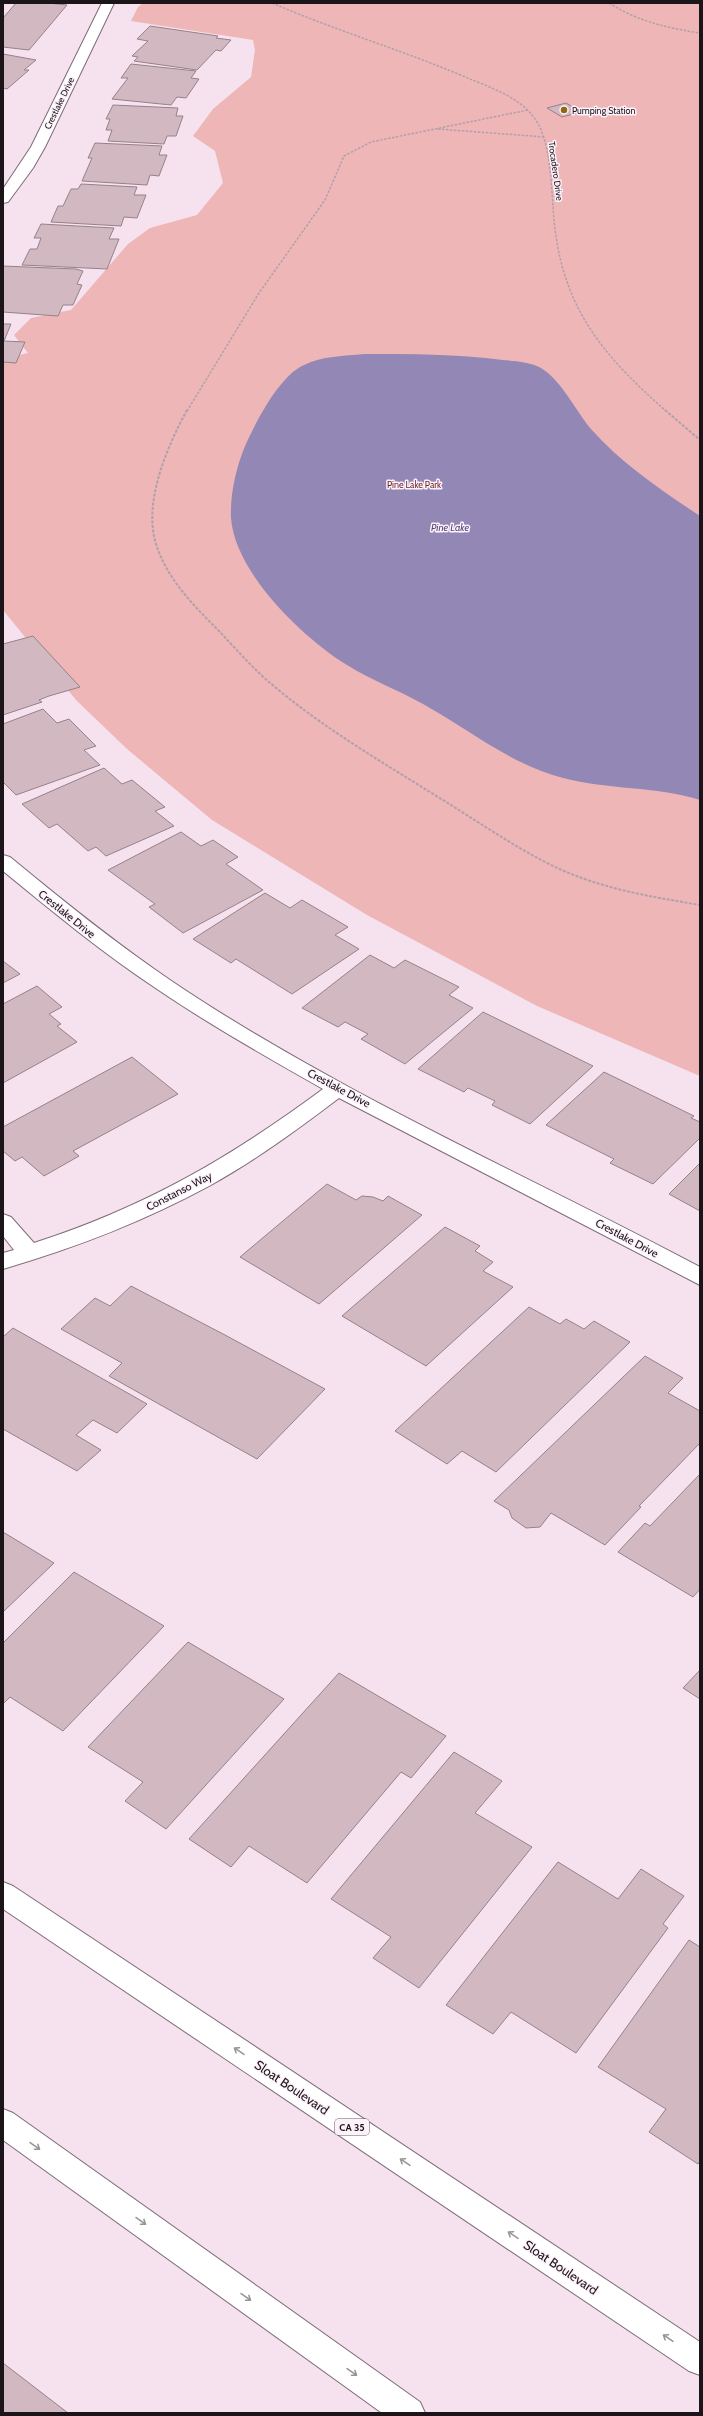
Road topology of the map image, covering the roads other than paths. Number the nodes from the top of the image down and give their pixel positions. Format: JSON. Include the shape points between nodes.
{"nodes":[{"id":1,"x":108,"y":3,"type":"edge"},
{"id":2,"x":3,"y":199,"type":"edge"},
{"id":3,"x":3,"y":861,"type":"edge"},
{"id":4,"x":338,"y":1088,"type":"junction"},
{"id":5,"x":3,"y":1222,"type":"edge"},
{"id":6,"x":30,"y":1253,"type":"junction"},
{"id":7,"x":3,"y":1261,"type":"edge"},
{"id":8,"x":700,"y":1277,"type":"edge"},
{"id":9,"x":3,"y":1894,"type":"edge"},
{"id":10,"x":3,"y":2123,"type":"edge"},
{"id":11,"x":700,"y":2360,"type":"edge"},
{"id":12,"x":409,"y":2413,"type":"edge"}],
"edges":[{"from":1,"to":2,"type":"street","name":"Crestlake Drive","via":[[38,147]]},
{"from":3,"to":4,"type":"street","name":"Crestlake Drive","via":[[89,933],[162,985],[270,1051]]},
{"from":4,"to":6,"type":"street","name":"Constanso Way","via":[[270,1137],[185,1190],[85,1234]]},
{"from":4,"to":8,"type":"street","name":"Crestlake Drive","via":[[550,1196]]},
{"from":5,"to":6,"type":"street"},
{"from":6,"to":7,"type":"street","name":"Constanso Way"},
{"from":11,"to":9,"type":"street","name":"Sloat Boulevard","number":"CA 35","one_way":true},
{"from":10,"to":12,"type":"street","one_way":true}]}
